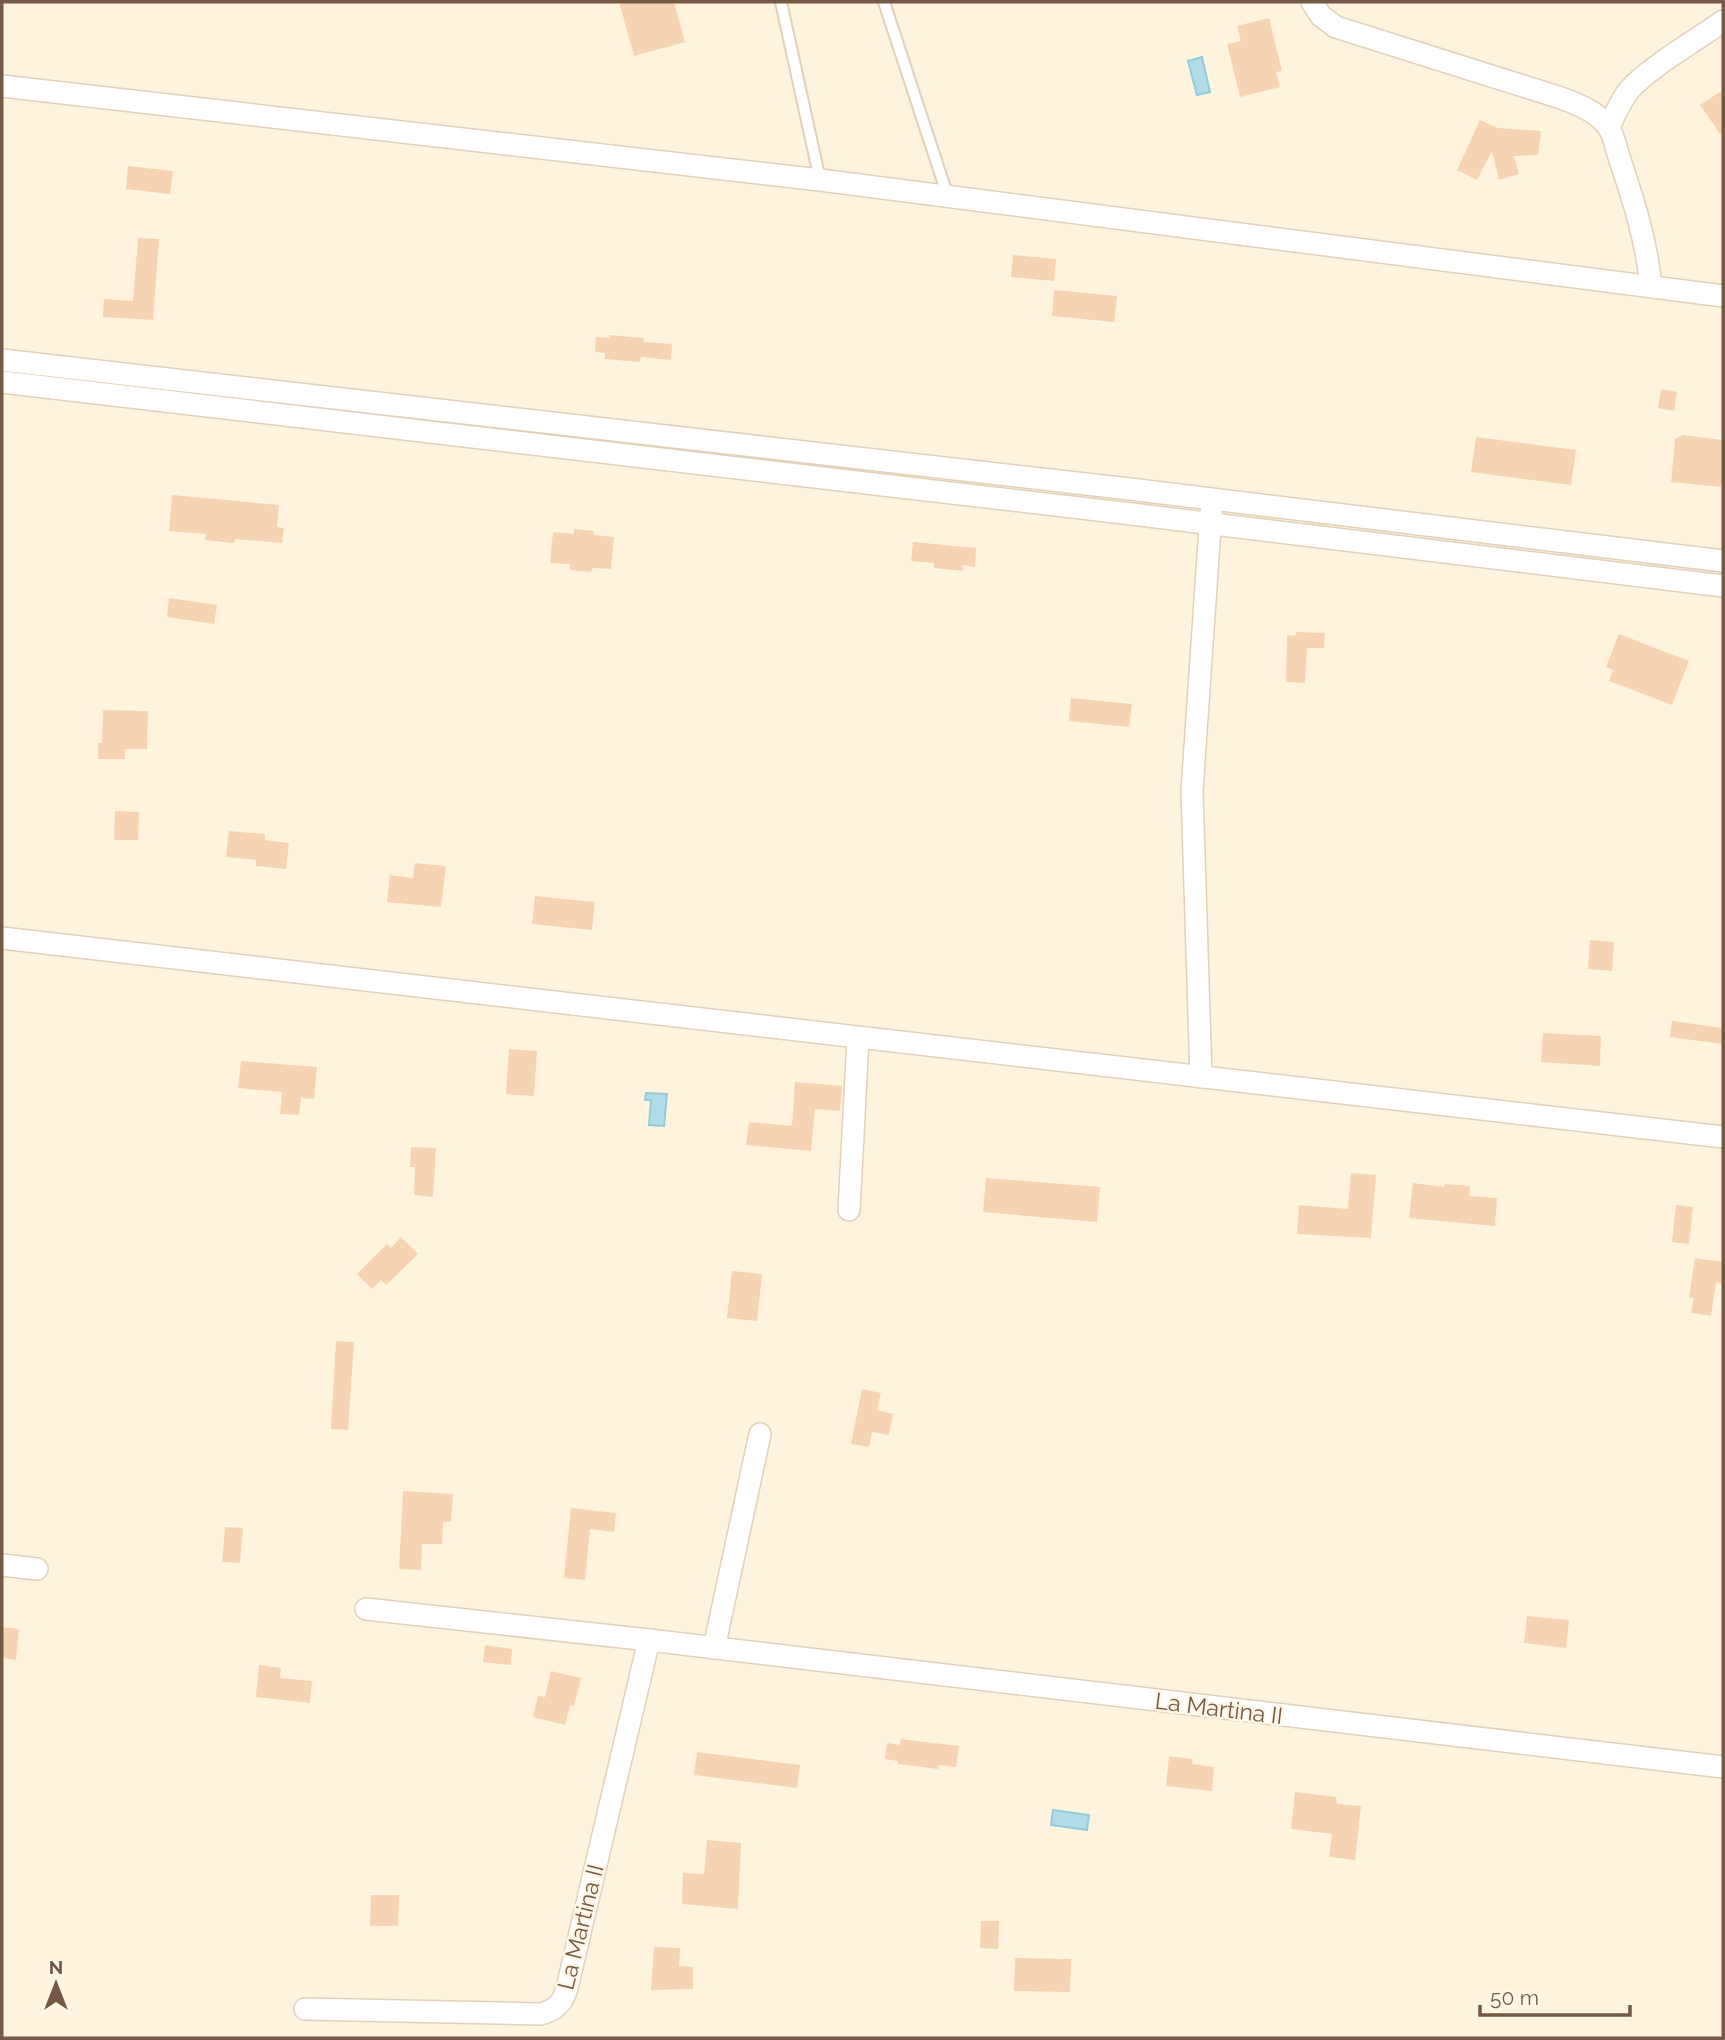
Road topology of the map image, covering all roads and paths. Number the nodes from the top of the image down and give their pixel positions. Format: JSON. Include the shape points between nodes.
{"nodes":[{"id":1,"x":781,"y":2,"type":"edge"},
{"id":2,"x":884,"y":2,"type":"edge"},
{"id":3,"x":1312,"y":2,"type":"edge"},
{"id":4,"x":1723,"y":21,"type":"edge"},
{"id":5,"x":2,"y":86,"type":"edge"},
{"id":6,"x":1609,"y":127,"type":"junction"},
{"id":7,"x":820,"y":180,"type":"junction"},
{"id":8,"x":948,"y":197,"type":"junction"},
{"id":9,"x":1651,"y":287,"type":"junction"},
{"id":10,"x":1723,"y":296,"type":"edge"},
{"id":11,"x":2,"y":360,"type":"edge"},
{"id":12,"x":2,"y":382,"type":"edge"},
{"id":13,"x":1212,"y":500,"type":"junction"},
{"id":14,"x":1211,"y":524,"type":"junction"},
{"id":15,"x":1723,"y":561,"type":"edge"},
{"id":16,"x":1723,"y":586,"type":"edge"},
{"id":17,"x":2,"y":938,"type":"edge"},
{"id":18,"x":858,"y":1039,"type":"junction"},
{"id":19,"x":1201,"y":1077,"type":"junction"},
{"id":20,"x":1723,"y":1137,"type":"edge"},
{"id":21,"x":849,"y":1210,"type":"dead end"},
{"id":22,"x":760,"y":1434,"type":"dead end"},
{"id":23,"x":2,"y":1565,"type":"edge"},
{"id":24,"x":37,"y":1569,"type":"dead end"},
{"id":25,"x":366,"y":1609,"type":"dead end"},
{"id":26,"x":649,"y":1640,"type":"junction"},
{"id":27,"x":714,"y":1648,"type":"junction"},
{"id":28,"x":1723,"y":1767,"type":"edge"},
{"id":29,"x":305,"y":2009,"type":"dead end"}],
"edges":[{"from":1,"to":7,"type":"lane"},
{"from":2,"to":8,"type":"lane"},
{"from":3,"to":6,"type":"street","via":[[1336,27],[1558,97]]},
{"from":4,"to":6,"type":"street","via":[[1630,89]]},
{"from":5,"to":7,"type":"street"},
{"from":6,"to":9,"type":"street","via":[[1633,200]]},
{"from":7,"to":8,"type":"street"},
{"from":8,"to":9,"type":"street"},
{"from":9,"to":10,"type":"street"},
{"from":11,"to":13,"type":"street"},
{"from":12,"to":14,"type":"street"},
{"from":13,"to":14,"type":"street"},
{"from":13,"to":15,"type":"street"},
{"from":14,"to":16,"type":"street"},
{"from":14,"to":19,"type":"street","via":[[1192,791]]},
{"from":17,"to":18,"type":"street"},
{"from":18,"to":19,"type":"street"},
{"from":18,"to":21,"type":"street"},
{"from":19,"to":20,"type":"street"},
{"from":22,"to":27,"type":"street"},
{"from":23,"to":24,"type":"street"},
{"from":25,"to":26,"type":"street","name":"La Martina II"},
{"from":26,"to":27,"type":"street","name":"La Martina II"},
{"from":26,"to":29,"type":"street","name":"La Martina II","via":[[561,2003],[540,2014]]},
{"from":27,"to":28,"type":"street","name":"La Martina II"}]}
